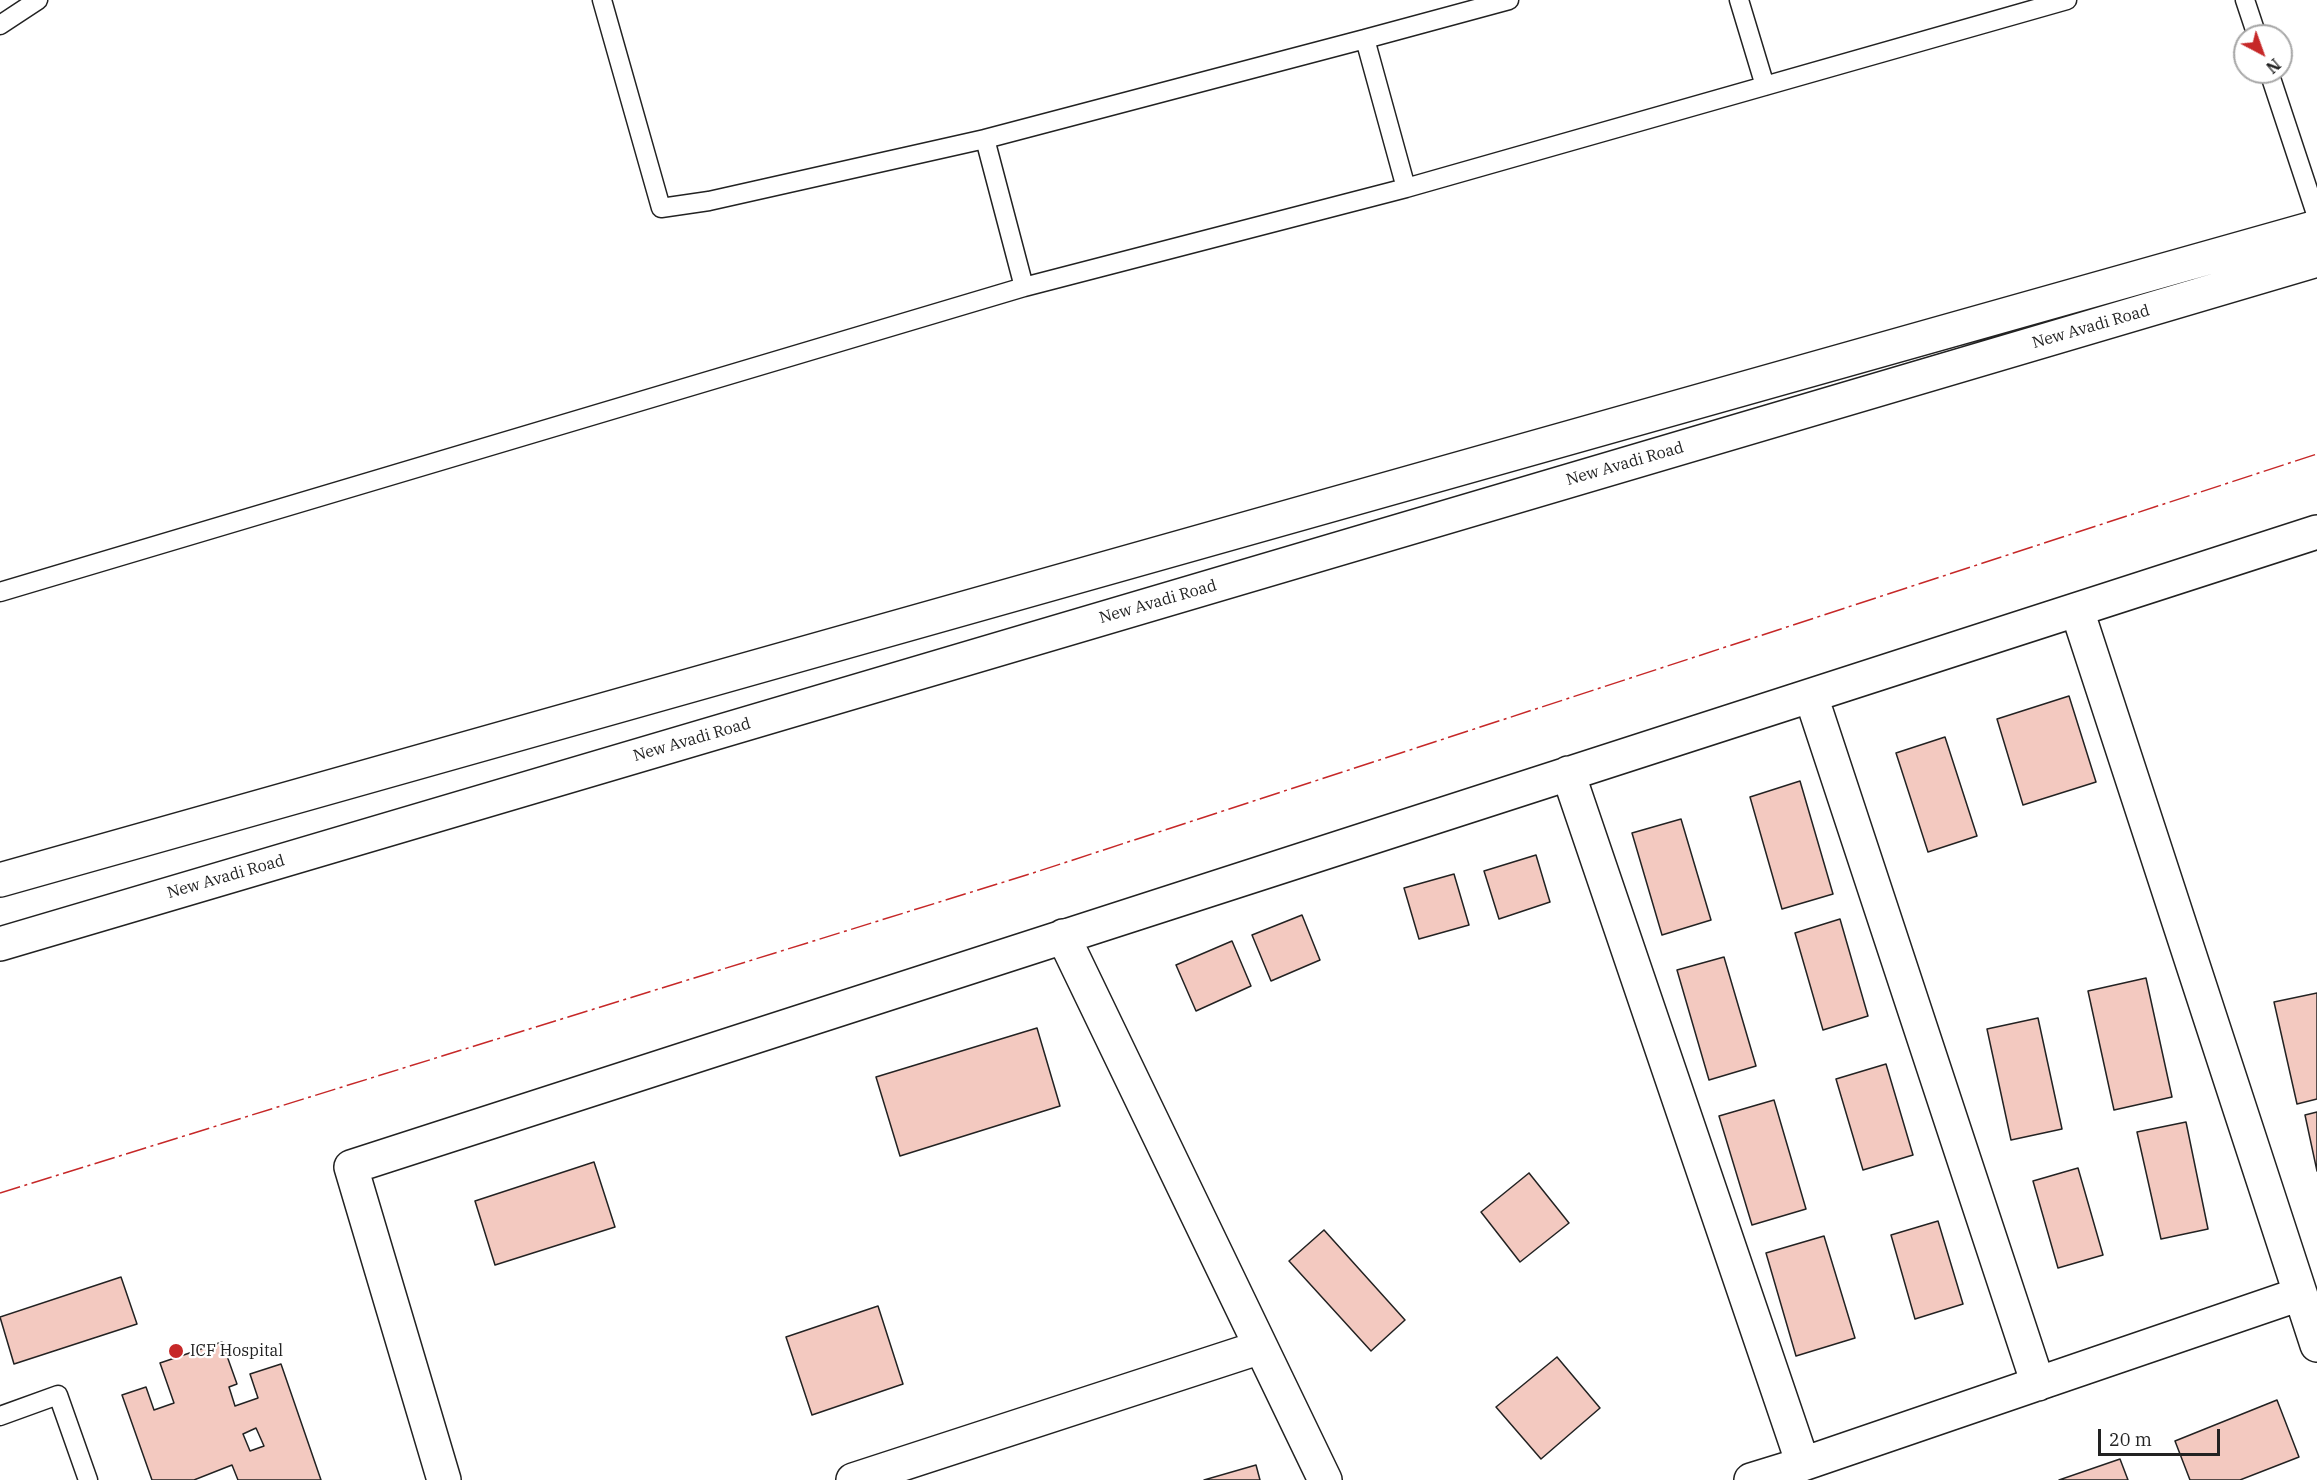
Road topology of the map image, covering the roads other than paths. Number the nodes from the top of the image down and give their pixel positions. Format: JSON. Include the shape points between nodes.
{"nodes":[{"id":1,"x":38,"y":0,"type":"edge"},
{"id":2,"x":602,"y":0,"type":"edge"},
{"id":3,"x":1509,"y":0,"type":"edge"},
{"id":4,"x":1739,"y":0,"type":"edge"},
{"id":5,"x":2067,"y":0,"type":"edge"},
{"id":6,"x":2245,"y":0,"type":"edge"},
{"id":7,"x":2253,"y":24,"type":"edge"},
{"id":8,"x":0,"y":25,"type":"edge"},
{"id":9,"x":1365,"y":39,"type":"junction"},
{"id":10,"x":2273,"y":84,"type":"edge"},
{"id":11,"x":1765,"y":86,"type":"junction"},
{"id":12,"x":985,"y":139,"type":"junction"},
{"id":13,"x":1406,"y":188,"type":"junction"},
{"id":14,"x":2317,"y":217,"type":"edge"},
{"id":15,"x":2317,"y":227,"type":"edge"},
{"id":16,"x":2317,"y":260,"type":"edge"},
{"id":17,"x":1024,"y":287,"type":"junction"},
{"id":18,"x":2317,"y":532,"type":"edge"},
{"id":19,"x":0,"y":592,"type":"edge"},
{"id":20,"x":2077,"y":610,"type":"junction"},
{"id":21,"x":1811,"y":696,"type":"junction"},
{"id":22,"x":1568,"y":773,"type":"junction"},
{"id":23,"x":0,"y":880,"type":"edge"},
{"id":24,"x":1063,"y":936,"type":"junction"},
{"id":25,"x":0,"y":944,"type":"edge"},
{"id":26,"x":2300,"y":1294,"type":"junction"},
{"id":27,"x":2317,"y":1345,"type":"edge"},
{"id":28,"x":1261,"y":1347,"type":"junction"},
{"id":29,"x":2038,"y":1384,"type":"junction"},
{"id":30,"x":0,"y":1416,"type":"edge"},
{"id":31,"x":1803,"y":1464,"type":"junction"},
{"id":32,"x":88,"y":1480,"type":"edge"},
{"id":33,"x":444,"y":1480,"type":"edge"},
{"id":34,"x":853,"y":1480,"type":"edge"},
{"id":35,"x":1325,"y":1480,"type":"edge"},
{"id":36,"x":1751,"y":1480,"type":"edge"}],
"edges":[{"from":1,"to":8,"type":"lane"},
{"from":2,"to":12,"type":"lane","via":[[661,208],[709,201]]},
{"from":3,"to":9,"type":"lane"},
{"from":4,"to":11,"type":"lane"},
{"from":5,"to":11,"type":"lane"},
{"from":6,"to":7,"type":"lane"},
{"from":9,"to":12,"type":"lane"},
{"from":9,"to":13,"type":"lane"},
{"from":10,"to":14,"type":"lane"},
{"from":11,"to":13,"type":"lane"},
{"from":12,"to":17,"type":"lane"},
{"from":13,"to":17,"type":"lane"},
{"from":15,"to":23,"type":"street"},
{"from":16,"to":25,"type":"street","name":"New Avadi Road"},
{"from":17,"to":19,"type":"lane"},
{"from":18,"to":20,"type":"street"},
{"from":20,"to":21,"type":"street"},
{"from":20,"to":26,"type":"street"},
{"from":21,"to":22,"type":"street"},
{"from":21,"to":29,"type":"street"},
{"from":22,"to":24,"type":"street"},
{"from":22,"to":31,"type":"street"},
{"from":24,"to":28,"type":"street"},
{"from":24,"to":33,"type":"street","via":[[351,1167]]},
{"from":26,"to":27,"type":"street"},
{"from":26,"to":29,"type":"street"},
{"from":28,"to":34,"type":"street"},
{"from":28,"to":35,"type":"street"},
{"from":29,"to":31,"type":"street"},
{"from":30,"to":32,"type":"lane","via":[[58,1395]]},
{"from":31,"to":36,"type":"street"}]}
